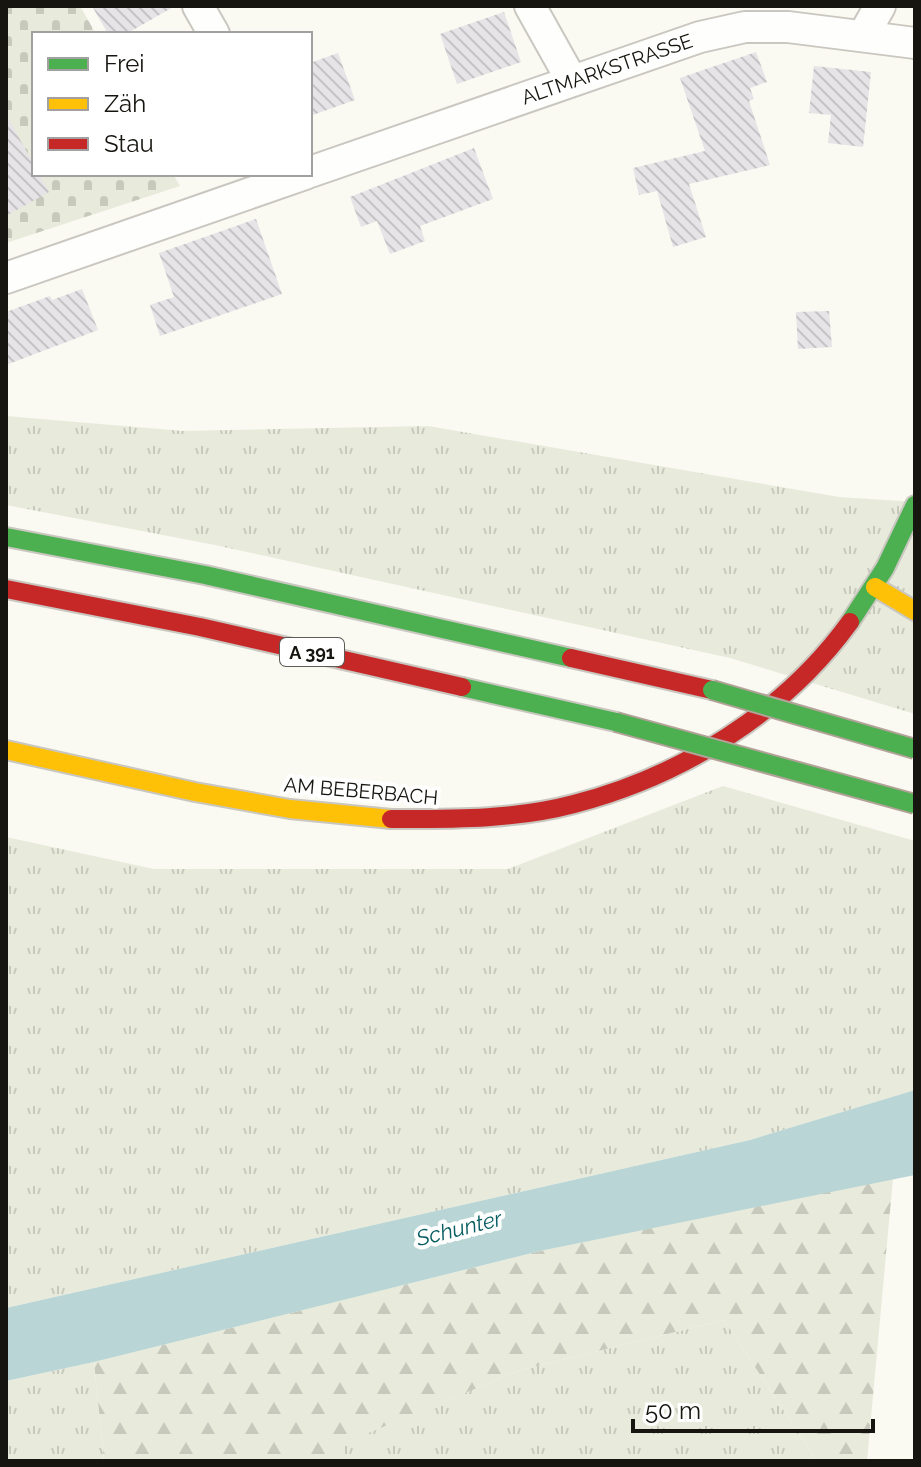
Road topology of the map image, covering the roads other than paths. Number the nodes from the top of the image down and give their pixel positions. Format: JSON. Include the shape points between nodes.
{"nodes":[{"id":1,"x":198,"y":6,"type":"edge"},
{"id":2,"x":530,"y":6,"type":"edge"},
{"id":3,"x":880,"y":6,"type":"edge"},
{"id":4,"x":780,"y":16,"type":"edge"},
{"id":5,"x":213,"y":32,"type":"edge"},
{"id":6,"x":863,"y":36,"type":"junction"},
{"id":7,"x":915,"y":43,"type":"edge"},
{"id":8,"x":572,"y":81,"type":"junction"},
{"id":9,"x":312,"y":170,"type":"edge"},
{"id":10,"x":295,"y":176,"type":"edge"},
{"id":11,"x":6,"y":278,"type":"edge"},
{"id":12,"x":915,"y":505,"type":"edge"},
{"id":13,"x":6,"y":537,"type":"edge"},
{"id":14,"x":875,"y":587,"type":"junction"},
{"id":15,"x":6,"y":589,"type":"edge"},
{"id":16,"x":915,"y":611,"type":"edge"},
{"id":17,"x":915,"y":749,"type":"edge"},
{"id":18,"x":6,"y":750,"type":"edge"},
{"id":19,"x":915,"y":804,"type":"edge"}],
"edges":[{"from":1,"to":5,"type":"street"},
{"from":2,"to":8,"type":"street"},
{"from":3,"to":6,"type":"street"},
{"from":4,"to":6,"type":"street","name":"ALTMARKSTRASSE"},
{"from":4,"to":8,"type":"street","name":"ALTMARKSTRASSE"},
{"from":6,"to":7,"type":"street","name":"ALTMARKSTRASSE"},
{"from":8,"to":9,"type":"street","name":"ALTMARKSTRASSE"},
{"from":10,"to":11,"type":"street","name":"ALTMARKSTRASSE"},
{"from":12,"to":14,"type":"main road"},
{"from":13,"to":17,"type":"main road","bridge":true,"via":[[205,575],[712,690]]},
{"from":14,"to":16,"type":"main road"},
{"from":14,"to":18,"type":"main road","name":"AM BEBERBACH","via":[[815,664],[732,736],[649,781],[559,810],[465,821],[344,816],[217,796]]},
{"from":15,"to":19,"type":"main road","number":"A 391","bridge":true,"via":[[200,627],[616,722]]}]}
